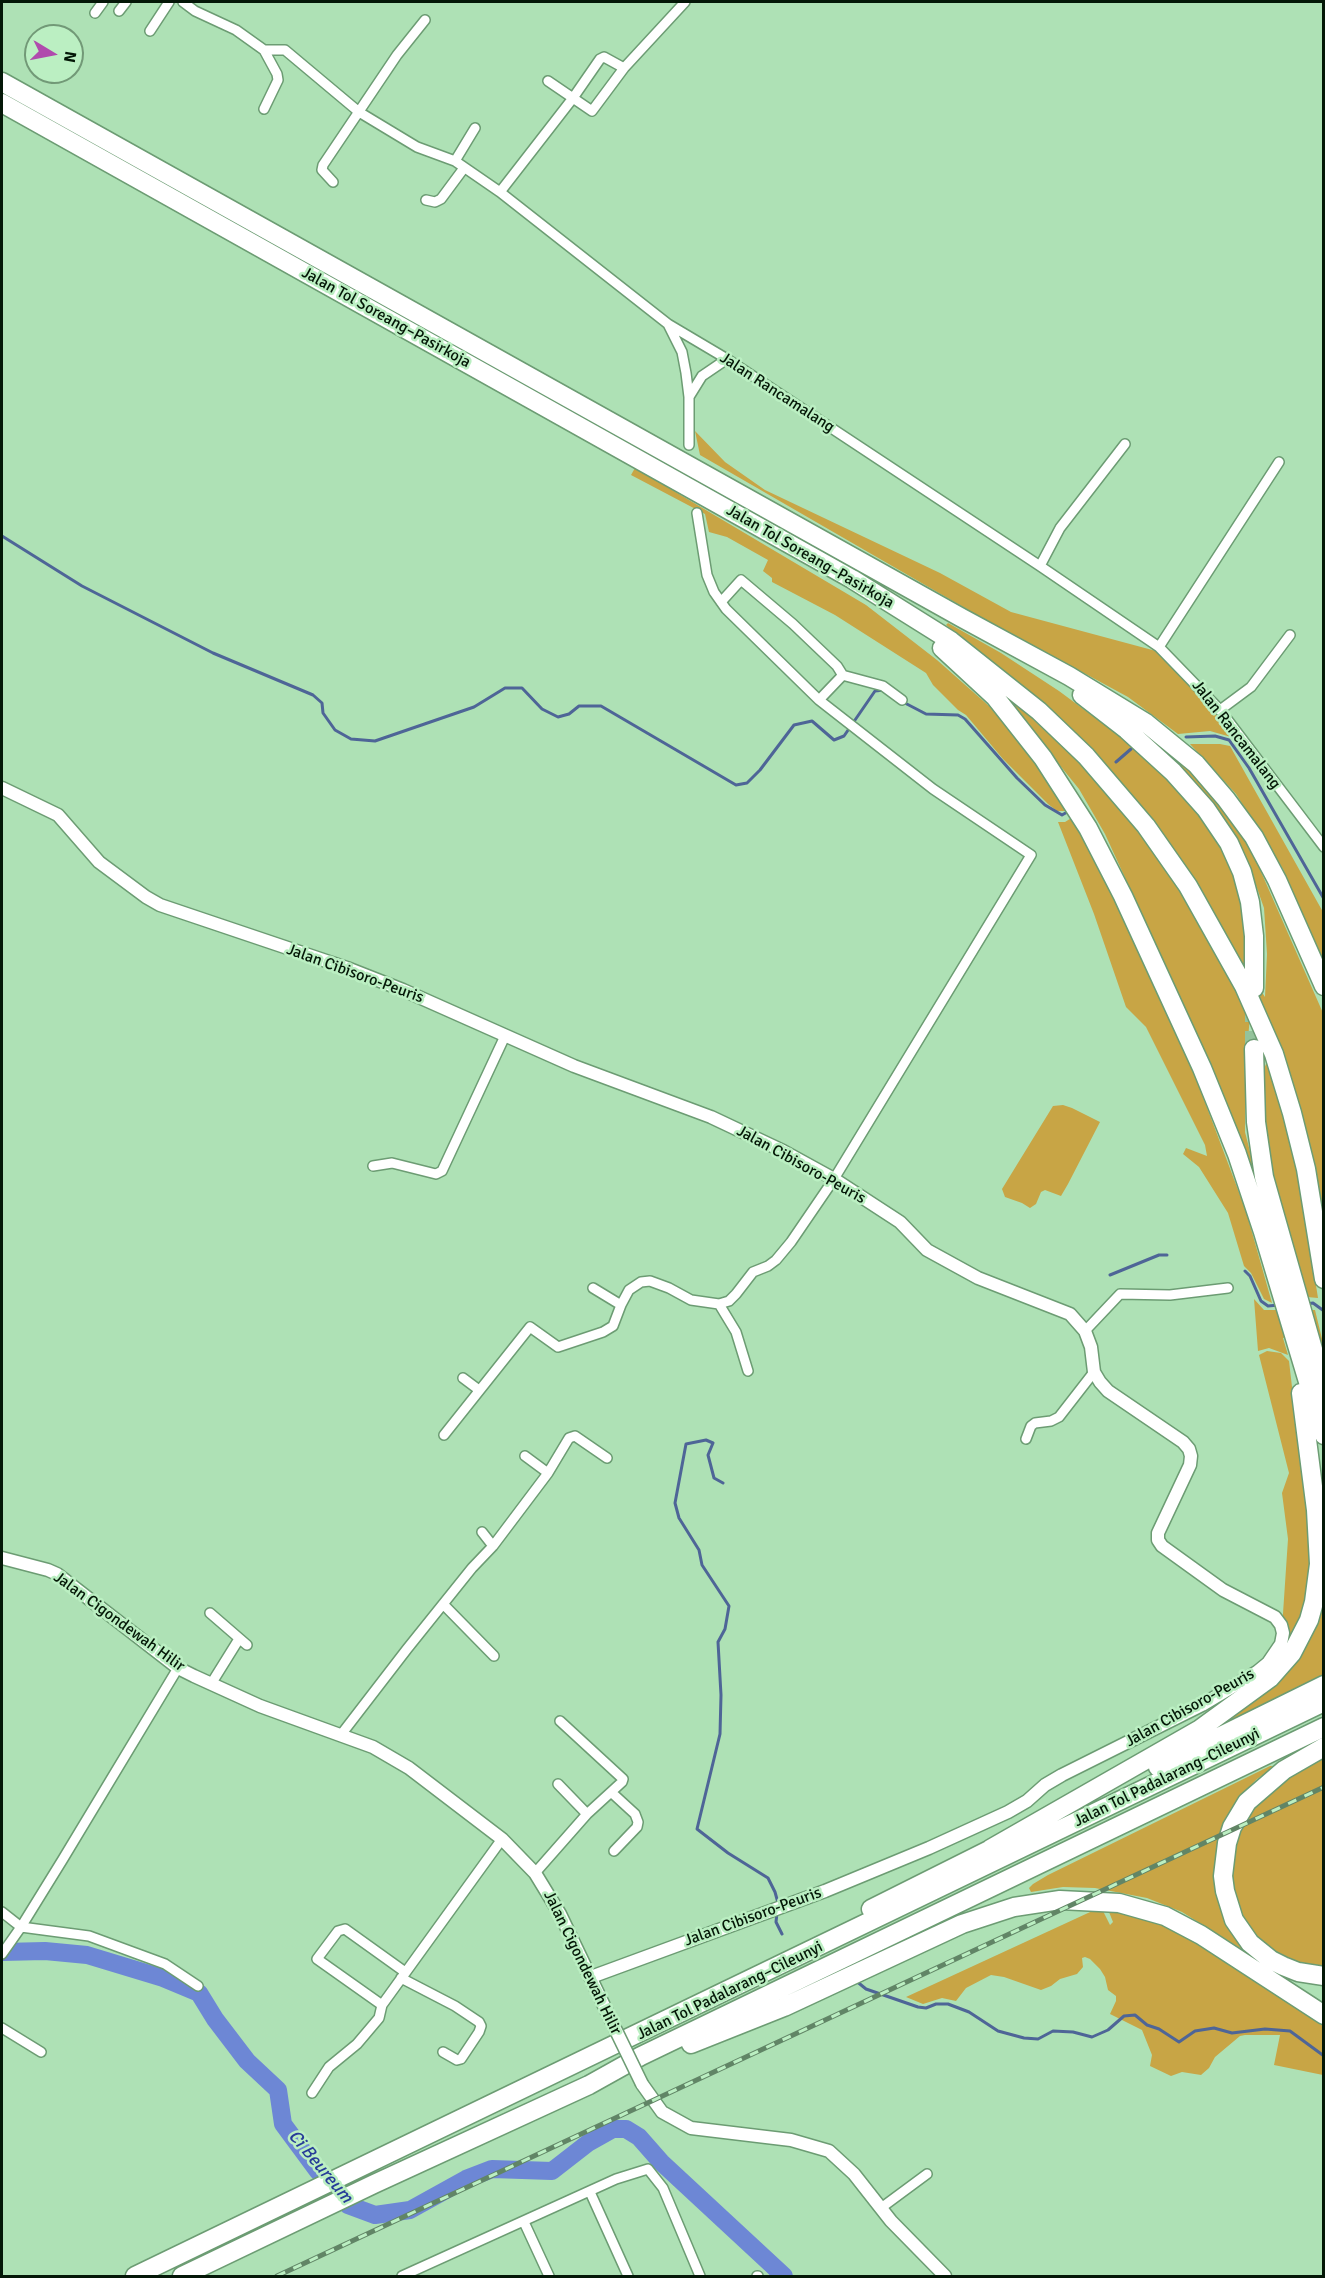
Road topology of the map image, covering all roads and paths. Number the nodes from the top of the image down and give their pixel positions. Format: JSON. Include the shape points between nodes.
{"nodes":[{"id":1,"x":103,"y":2,"type":"edge"},
{"id":2,"x":126,"y":2,"type":"edge"},
{"id":3,"x":170,"y":2,"type":"edge"},
{"id":4,"x":183,"y":2,"type":"edge"},
{"id":5,"x":685,"y":2,"type":"edge"},
{"id":6,"x":119,"y":11,"type":"dead end"},
{"id":7,"x":95,"y":13,"type":"dead end"},
{"id":8,"x":425,"y":20,"type":"dead end"},
{"id":9,"x":150,"y":31,"type":"dead end"},
{"id":10,"x":268,"y":50,"type":"junction"},
{"id":11,"x":624,"y":68,"type":"junction"},
{"id":12,"x":548,"y":81,"type":"dead end"},
{"id":13,"x":2,"y":82,"type":"edge"},
{"id":14,"x":573,"y":98,"type":"junction"},
{"id":15,"x":2,"y":103,"type":"edge"},
{"id":16,"x":264,"y":109,"type":"dead end"},
{"id":17,"x":359,"y":112,"type":"junction"},
{"id":18,"x":475,"y":128,"type":"dead end"},
{"id":19,"x":455,"y":161,"type":"junction"},
{"id":20,"x":461,"y":172,"type":"junction"},
{"id":21,"x":333,"y":182,"type":"dead end"},
{"id":22,"x":500,"y":192,"type":"junction"},
{"id":23,"x":426,"y":201,"type":"dead end"},
{"id":24,"x":668,"y":324,"type":"junction"},
{"id":25,"x":727,"y":359,"type":"junction"},
{"id":26,"x":689,"y":397,"type":"junction"},
{"id":27,"x":1125,"y":444,"type":"dead end"},
{"id":28,"x":689,"y":445,"type":"dead end"},
{"id":29,"x":1279,"y":462,"type":"dead end"},
{"id":30,"x":698,"y":513,"type":"dead end"},
{"id":31,"x":1040,"y":566,"type":"junction"},
{"id":32,"x":852,"y":579,"type":"junction"},
{"id":33,"x":721,"y":602,"type":"junction"},
{"id":34,"x":962,"y":618,"type":"junction"},
{"id":35,"x":1290,"y":635,"type":"dead end"},
{"id":36,"x":1159,"y":647,"type":"junction"},
{"id":37,"x":842,"y":675,"type":"junction"},
{"id":38,"x":819,"y":700,"type":"junction"},
{"id":39,"x":902,"y":700,"type":"dead end"},
{"id":40,"x":1220,"y":711,"type":"junction"},
{"id":41,"x":2,"y":788,"type":"edge"},
{"id":42,"x":1323,"y":847,"type":"edge"},
{"id":43,"x":1323,"y":986,"type":"edge"},
{"id":44,"x":1254,"y":988,"type":"tunnel mouth"},
{"id":45,"x":505,"y":1036,"type":"junction"},
{"id":46,"x":1254,"y":1049,"type":"tunnel mouth"},
{"id":47,"x":373,"y":1166,"type":"dead end"},
{"id":48,"x":834,"y":1179,"type":"junction"},
{"id":49,"x":1259,"y":1191,"type":"junction"},
{"id":50,"x":1323,"y":1279,"type":"edge"},
{"id":51,"x":1228,"y":1287,"type":"dead end"},
{"id":52,"x":593,"y":1288,"type":"dead end"},
{"id":53,"x":719,"y":1304,"type":"junction"},
{"id":54,"x":621,"y":1305,"type":"junction"},
{"id":55,"x":1085,"y":1331,"type":"junction"},
{"id":56,"x":1299,"y":1341,"type":"junction"},
{"id":57,"x":748,"y":1371,"type":"dead end"},
{"id":58,"x":1094,"y":1372,"type":"junction"},
{"id":59,"x":463,"y":1378,"type":"dead end"},
{"id":60,"x":1323,"y":1388,"type":"edge"},
{"id":61,"x":479,"y":1390,"type":"junction"},
{"id":62,"x":444,"y":1435,"type":"dead end"},
{"id":63,"x":1323,"y":1435,"type":"edge"},
{"id":64,"x":1026,"y":1439,"type":"dead end"},
{"id":65,"x":525,"y":1456,"type":"dead end"},
{"id":66,"x":607,"y":1458,"type":"dead end"},
{"id":67,"x":548,"y":1473,"type":"junction"},
{"id":68,"x":482,"y":1532,"type":"dead end"},
{"id":69,"x":493,"y":1546,"type":"junction"},
{"id":70,"x":2,"y":1558,"type":"edge"},
{"id":71,"x":443,"y":1604,"type":"junction"},
{"id":72,"x":210,"y":1613,"type":"dead end"},
{"id":73,"x":238,"y":1639,"type":"junction"},
{"id":74,"x":247,"y":1645,"type":"dead end"},
{"id":75,"x":494,"y":1656,"type":"dead end"},
{"id":76,"x":178,"y":1668,"type":"junction"},
{"id":77,"x":211,"y":1684,"type":"junction"},
{"id":78,"x":1323,"y":1685,"type":"edge"},
{"id":79,"x":1323,"y":1702,"type":"edge"},
{"id":80,"x":560,"y":1721,"type":"dead end"},
{"id":81,"x":1323,"y":1727,"type":"edge"},
{"id":82,"x":340,"y":1736,"type":"junction"},
{"id":83,"x":1323,"y":1747,"type":"edge"},
{"id":84,"x":558,"y":1784,"type":"dead end"},
{"id":85,"x":611,"y":1792,"type":"junction"},
{"id":86,"x":587,"y":1814,"type":"junction"},
{"id":87,"x":502,"y":1839,"type":"junction"},
{"id":88,"x":990,"y":1849,"type":"junction"},
{"id":89,"x":615,"y":1851,"type":"dead end"},
{"id":90,"x":536,"y":1873,"type":"junction"},
{"id":91,"x":2,"y":1912,"type":"edge"},
{"id":92,"x":21,"y":1927,"type":"junction"},
{"id":93,"x":4,"y":1950,"type":"edge"},
{"id":94,"x":1227,"y":1952,"type":"junction"},
{"id":95,"x":403,"y":1975,"type":"junction"},
{"id":96,"x":1323,"y":1976,"type":"edge"},
{"id":97,"x":591,"y":1977,"type":"junction"},
{"id":98,"x":198,"y":1986,"type":"dead end"},
{"id":99,"x":1323,"y":1988,"type":"edge"},
{"id":100,"x":702,"y":2004,"type":"junction"},
{"id":101,"x":382,"y":2005,"type":"junction"},
{"id":102,"x":1323,"y":2015,"type":"edge"},
{"id":103,"x":2,"y":2028,"type":"edge"},
{"id":104,"x":41,"y":2052,"type":"dead end"},
{"id":105,"x":443,"y":2052,"type":"dead end"},
{"id":106,"x":590,"y":2085,"type":"junction"},
{"id":107,"x":312,"y":2093,"type":"dead end"},
{"id":108,"x":927,"y":2174,"type":"dead end"},
{"id":109,"x":590,"y":2192,"type":"junction"},
{"id":110,"x":881,"y":2208,"type":"junction"},
{"id":111,"x":524,"y":2222,"type":"junction"},
{"id":112,"x":135,"y":2277,"type":"edge"},
{"id":113,"x":182,"y":2277,"type":"edge"},
{"id":114,"x":402,"y":2277,"type":"edge"},
{"id":115,"x":549,"y":2277,"type":"edge"},
{"id":116,"x":628,"y":2277,"type":"edge"},
{"id":117,"x":700,"y":2277,"type":"edge"},
{"id":118,"x":945,"y":2277,"type":"edge"}],
"edges":[{"from":1,"to":7,"type":"street"},
{"from":2,"to":6,"type":"street"},
{"from":3,"to":9,"type":"street"},
{"from":4,"to":10,"type":"street","name":"Jalan Rancamalang"},
{"from":5,"to":11,"type":"street"},
{"from":8,"to":17,"type":"street"},
{"from":10,"to":16,"type":"street","via":[[278,80]]},
{"from":10,"to":17,"type":"street","name":"Jalan Rancamalang","via":[[292,54]]},
{"from":11,"to":14,"type":"street","via":[[602,57]]},
{"from":11,"to":14,"type":"street","via":[[592,111]]},
{"from":12,"to":14,"type":"street"},
{"from":13,"to":34,"type":"highway","name":"Jalan Tol Soreang–Pasirkoja"},
{"from":14,"to":22,"type":"street"},
{"from":15,"to":32,"type":"highway","name":"Jalan Tol Soreang–Pasirkoja"},
{"from":17,"to":19,"type":"street","name":"Jalan Rancamalang","via":[[417,147]]},
{"from":17,"to":21,"type":"street","via":[[322,167]]},
{"from":18,"to":19,"type":"street"},
{"from":19,"to":20,"type":"street","name":"Jalan Rancamalang"},
{"from":20,"to":22,"type":"street","name":"Jalan Rancamalang"},
{"from":20,"to":23,"type":"street","via":[[438,201]]},
{"from":22,"to":24,"type":"street","name":"Jalan Rancamalang"},
{"from":24,"to":25,"type":"street","name":"Jalan Rancamalang"},
{"from":24,"to":26,"type":"street","via":[[682,352]]},
{"from":25,"to":26,"type":"street","via":[[702,376]]},
{"from":25,"to":31,"type":"street","name":"Jalan Rancamalang"},
{"from":26,"to":28,"type":"street"},
{"from":27,"to":31,"type":"street","via":[[1060,528]]},
{"from":29,"to":36,"type":"street"},
{"from":30,"to":33,"type":"street","via":[[706,575]]},
{"from":31,"to":36,"type":"street","name":"Jalan Rancamalang"},
{"from":32,"to":49,"type":"highway","via":[[917,627],[976,678],[1028,737],[1066,793],[1123,896]]},
{"from":32,"to":50,"type":"highway","name":"Jalan Tol Soreang–Pasirkoja","via":[[934,629],[1016,692],[1086,756],[1146,826],[1188,886],[1244,986],[1284,1085],[1306,1169]]},
{"from":33,"to":37,"type":"street","via":[[741,580],[794,624]]},
{"from":33,"to":38,"type":"street"},
{"from":34,"to":43,"type":"highway","name":"Jalan Tol Soreang–Pasirkoja","via":[[1122,707],[1196,764],[1236,812],[1266,858]]},
{"from":34,"to":44,"type":"highway","via":[[1103,710],[1153,753],[1206,808],[1230,843],[1247,887],[1254,936]]},
{"from":35,"to":40,"type":"street","via":[[1251,687]]},
{"from":36,"to":40,"type":"street","name":"Jalan Rancamalang"},
{"from":37,"to":38,"type":"street"},
{"from":37,"to":39,"type":"street","via":[[883,686]]},
{"from":38,"to":48,"type":"street","via":[[933,789],[1030,855]]},
{"from":40,"to":42,"type":"street","name":"Jalan Rancamalang"},
{"from":41,"to":45,"type":"street","name":"Jalan Cibisoro-Peuris","via":[[58,815],[99,862],[160,904],[347,968]]},
{"from":45,"to":47,"type":"street","via":[[442,1171],[436,1174],[392,1162]]},
{"from":45,"to":48,"type":"street","name":"Jalan Cibisoro-Peuris","via":[[711,1117]]},
{"from":46,"to":49,"type":"highway"},
{"from":48,"to":53,"type":"street","via":[[783,1252],[768,1266],[753,1272],[729,1301]]},
{"from":48,"to":55,"type":"street","name":"Jalan Cibisoro-Peuris","via":[[900,1222],[927,1250],[1002,1289],[1070,1314]]},
{"from":49,"to":56,"type":"highway"},
{"from":49,"to":56,"type":"highway","via":[[1279,1283]]},
{"from":51,"to":55,"type":"street","via":[[1170,1295],[1120,1294]]},
{"from":52,"to":54,"type":"street"},
{"from":53,"to":54,"type":"street","via":[[691,1300],[650,1281],[629,1290]]},
{"from":53,"to":57,"type":"street","via":[[736,1332]]},
{"from":54,"to":61,"type":"street","via":[[608,1330],[558,1347],[530,1327]]},
{"from":55,"to":58,"type":"street"},
{"from":56,"to":60,"type":"highway"},
{"from":56,"to":63,"type":"highway"},
{"from":56,"to":88,"type":"highway","via":[[1319,1564],[1309,1620],[1292,1653],[1270,1678],[1192,1734]]},
{"from":58,"to":64,"type":"street","via":[[1059,1417],[1030,1426]]},
{"from":58,"to":97,"type":"street","name":"Jalan Cibisoro-Peuris","via":[[1108,1391],[1189,1449],[1190,1465],[1158,1540],[1223,1590],[1275,1617],[1283,1633],[1275,1654],[1257,1672],[1227,1690],[1062,1775],[1008,1812],[768,1912]]},
{"from":59,"to":61,"type":"street"},
{"from":61,"to":62,"type":"street"},
{"from":65,"to":67,"type":"street"},
{"from":66,"to":67,"type":"street","via":[[573,1436]]},
{"from":67,"to":69,"type":"street"},
{"from":68,"to":69,"type":"street"},
{"from":69,"to":71,"type":"street"},
{"from":70,"to":76,"type":"street","name":"Jalan Cigondewah Hilir","via":[[57,1574]]},
{"from":71,"to":75,"type":"street"},
{"from":71,"to":82,"type":"street"},
{"from":72,"to":73,"type":"street"},
{"from":73,"to":74,"type":"street"},
{"from":73,"to":77,"type":"street"},
{"from":76,"to":77,"type":"street","name":"Jalan Cigondewah Hilir"},
{"from":76,"to":92,"type":"street"},
{"from":77,"to":82,"type":"street","name":"Jalan Cigondewah Hilir"},
{"from":78,"to":88,"type":"highway"},
{"from":79,"to":100,"type":"highway","name":"Jalan Tol Padalarang–Cileunyi"},
{"from":80,"to":85,"type":"street","via":[[622,1776],[622,1782]]},
{"from":81,"to":106,"type":"highway","name":"Jalan Tol Padalarang–Cileunyi","via":[[651,2051]]},
{"from":82,"to":87,"type":"street","name":"Jalan Cigondewah Hilir","via":[[373,1747],[409,1768]]},
{"from":83,"to":96,"type":"highway","via":[[1284,1770],[1248,1802],[1227,1843],[1223,1876],[1231,1913],[1250,1944],[1283,1966]]},
{"from":84,"to":86,"type":"street"},
{"from":85,"to":86,"type":"street"},
{"from":85,"to":89,"type":"street","via":[[635,1814],[638,1822],[638,1827]]},
{"from":86,"to":90,"type":"street"},
{"from":87,"to":90,"type":"street","name":"Jalan Cigondewah Hilir"},
{"from":87,"to":95,"type":"street"},
{"from":88,"to":100,"type":"highway","via":[[830,1930]]},
{"from":90,"to":97,"type":"street","name":"Jalan Cigondewah Hilir"},
{"from":91,"to":92,"type":"street"},
{"from":92,"to":93,"type":"street"},
{"from":92,"to":98,"type":"street","via":[[89,1936],[165,1964]]},
{"from":94,"to":99,"type":"highway","via":[[1277,1978]]},
{"from":94,"to":102,"type":"highway"},
{"from":94,"to":106,"type":"highway","via":[[1177,1921],[1134,1906],[1074,1900],[1014,1906],[962,1924],[783,2007]]},
{"from":95,"to":101,"type":"street"},
{"from":95,"to":101,"type":"street","via":[[345,1929],[338,1931],[317,1959]]},
{"from":95,"to":105,"type":"street","via":[[479,2022],[479,2032],[461,2058],[457,2060]]},
{"from":97,"to":110,"type":"street","name":"Jalan Cigondewah Hilir","bridge":true,"via":[[642,2084],[662,2112],[691,2128],[791,2140],[829,2151]]},
{"from":100,"to":112,"type":"highway","name":"Jalan Tol Padalarang–Cileunyi"},
{"from":101,"to":107,"type":"street","via":[[379,2018],[357,2044],[329,2067]]},
{"from":103,"to":104,"type":"street"},
{"from":106,"to":113,"type":"highway","name":"Jalan Tol Padalarang–Cileunyi"},
{"from":108,"to":110,"type":"street"},
{"from":109,"to":111,"type":"street"},
{"from":109,"to":116,"type":"street"},
{"from":109,"to":117,"type":"street","via":[[629,2174],[651,2171],[663,2188]]},
{"from":110,"to":118,"type":"street","name":"Jalan Cigondewah Hilir"},
{"from":111,"to":114,"type":"street"},
{"from":111,"to":115,"type":"street"}]}
